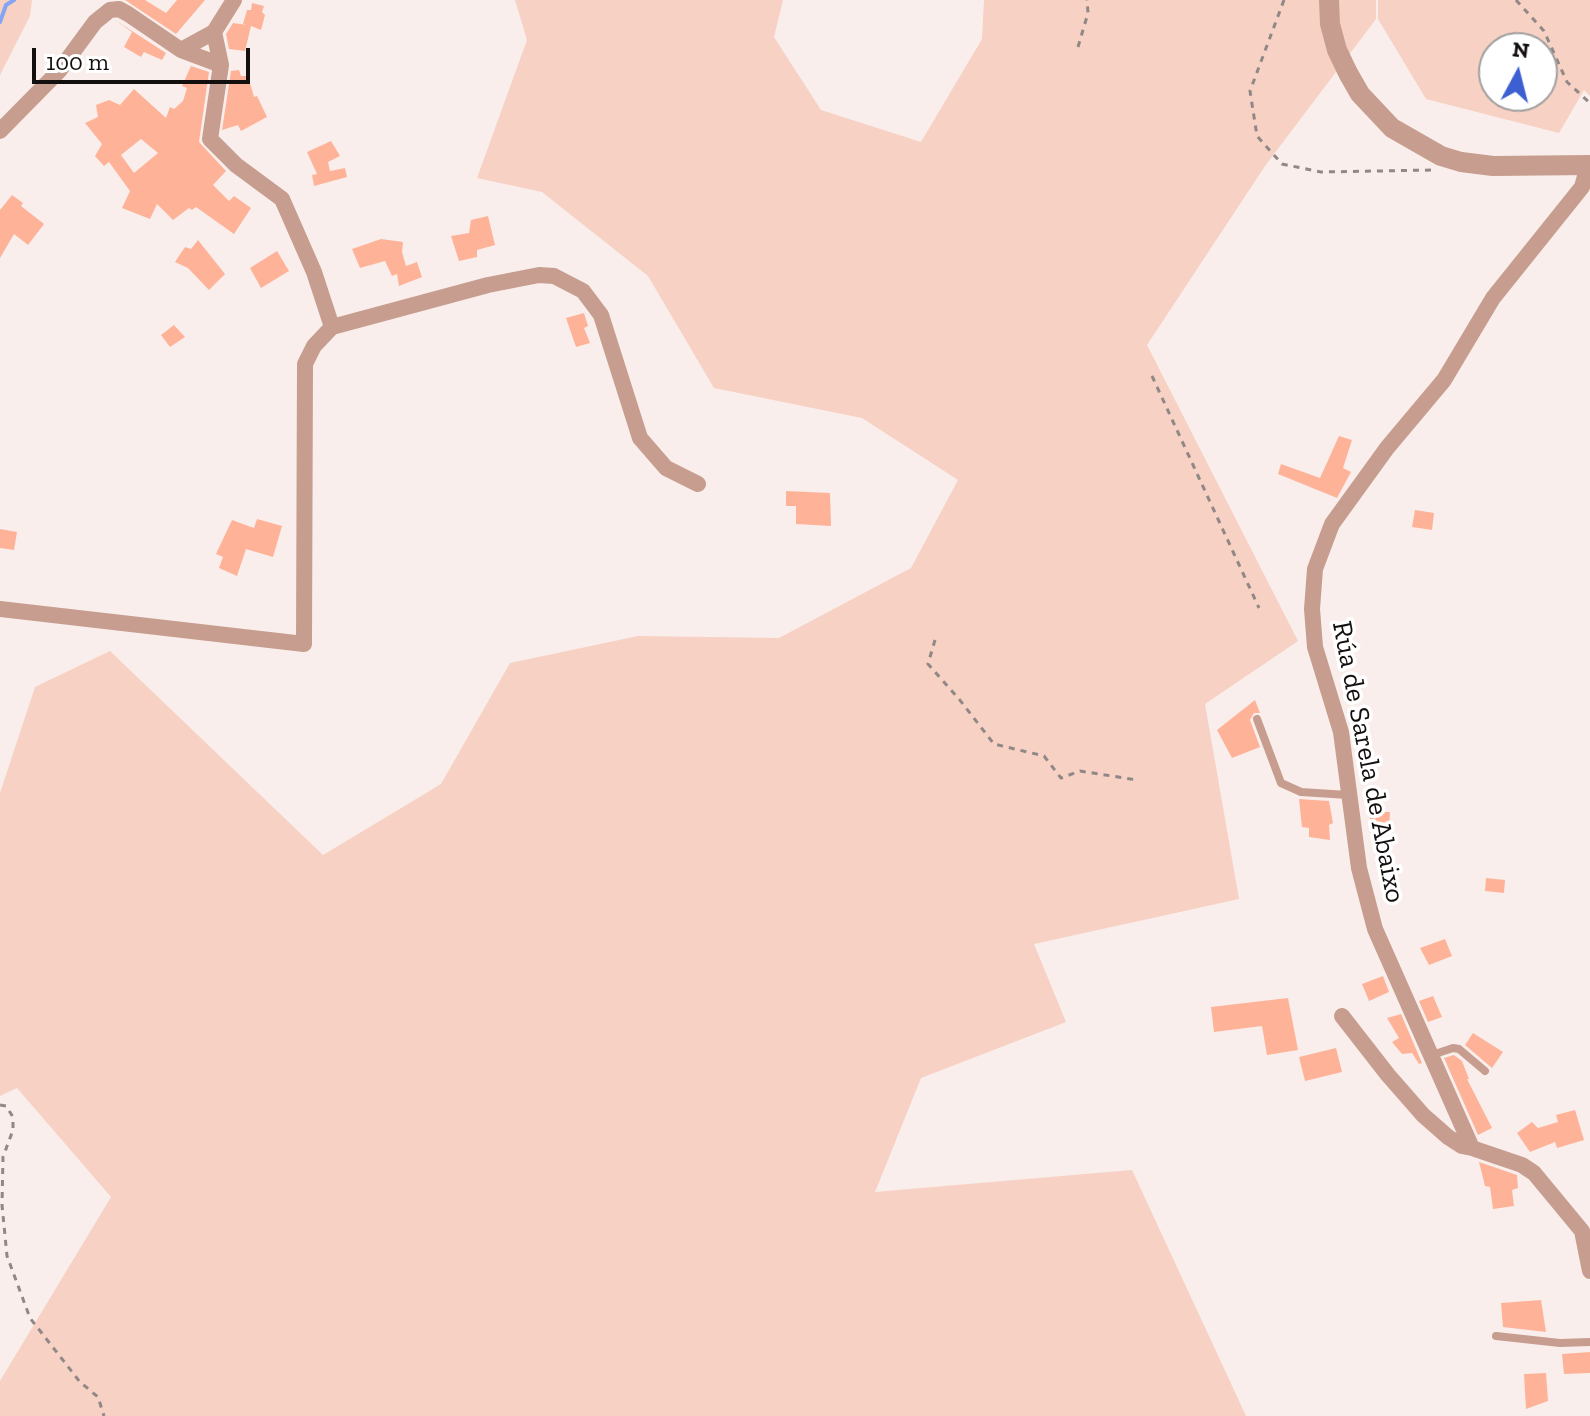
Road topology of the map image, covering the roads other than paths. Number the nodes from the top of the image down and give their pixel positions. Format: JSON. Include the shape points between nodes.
{"nodes":[{"id":1,"x":224,"y":0,"type":"edge"},
{"id":2,"x":234,"y":0,"type":"edge"},
{"id":3,"x":1329,"y":0,"type":"edge"},
{"id":4,"x":219,"y":26,"type":"junction"},
{"id":5,"x":181,"y":50,"type":"junction"},
{"id":6,"x":221,"y":65,"type":"junction"},
{"id":7,"x":0,"y":131,"type":"edge"},
{"id":8,"x":1589,"y":165,"type":"edge"},
{"id":9,"x":332,"y":327,"type":"junction"},
{"id":10,"x":698,"y":484,"type":"dead end"},
{"id":11,"x":0,"y":609,"type":"edge"},
{"id":12,"x":1257,"y":719,"type":"dead end"},
{"id":13,"x":1348,"y":795,"type":"junction"},
{"id":14,"x":1342,"y":1016,"type":"dead end"},
{"id":15,"x":1432,"y":1055,"type":"junction"},
{"id":16,"x":1485,"y":1071,"type":"dead end"},
{"id":17,"x":1472,"y":1148,"type":"junction"},
{"id":18,"x":1590,"y":1271,"type":"edge"},
{"id":19,"x":1496,"y":1336,"type":"dead end"},
{"id":20,"x":1590,"y":1342,"type":"edge"}],
"edges":[{"from":1,"to":4,"type":"street"},
{"from":2,"to":4,"type":"street"},
{"from":3,"to":8,"type":"street","via":[[1337,50],[1360,94],[1392,128],[1461,162]]},
{"from":4,"to":5,"type":"street"},
{"from":4,"to":6,"type":"street"},
{"from":5,"to":6,"type":"street"},
{"from":5,"to":7,"type":"street","via":[[128,14],[110,10]]},
{"from":6,"to":9,"type":"street","via":[[210,139],[282,199]]},
{"from":8,"to":13,"type":"street","name":"Rúa de Sarela de Abaixo","via":[[1582,187],[1493,298],[1444,380],[1358,486],[1322,546],[1312,609],[1315,647],[1341,732]]},
{"from":9,"to":10,"type":"street","via":[[488,285],[554,276],[583,291],[601,315],[640,438],[666,468]]},
{"from":9,"to":11,"type":"street","via":[[305,364],[304,644]]},
{"from":12,"to":13,"type":"lane","via":[[1281,783],[1301,792]]},
{"from":13,"to":15,"type":"street","name":"Rúa de Sarela de Abaixo","via":[[1375,929]]},
{"from":14,"to":17,"type":"street","via":[[1423,1115],[1448,1137]]},
{"from":15,"to":16,"type":"lane","via":[[1459,1049]]},
{"from":15,"to":17,"type":"street","name":"Rúa de Sarela de Abaixo"},
{"from":17,"to":18,"type":"street","via":[[1534,1173],[1582,1231]]},
{"from":19,"to":20,"type":"lane"}]}
